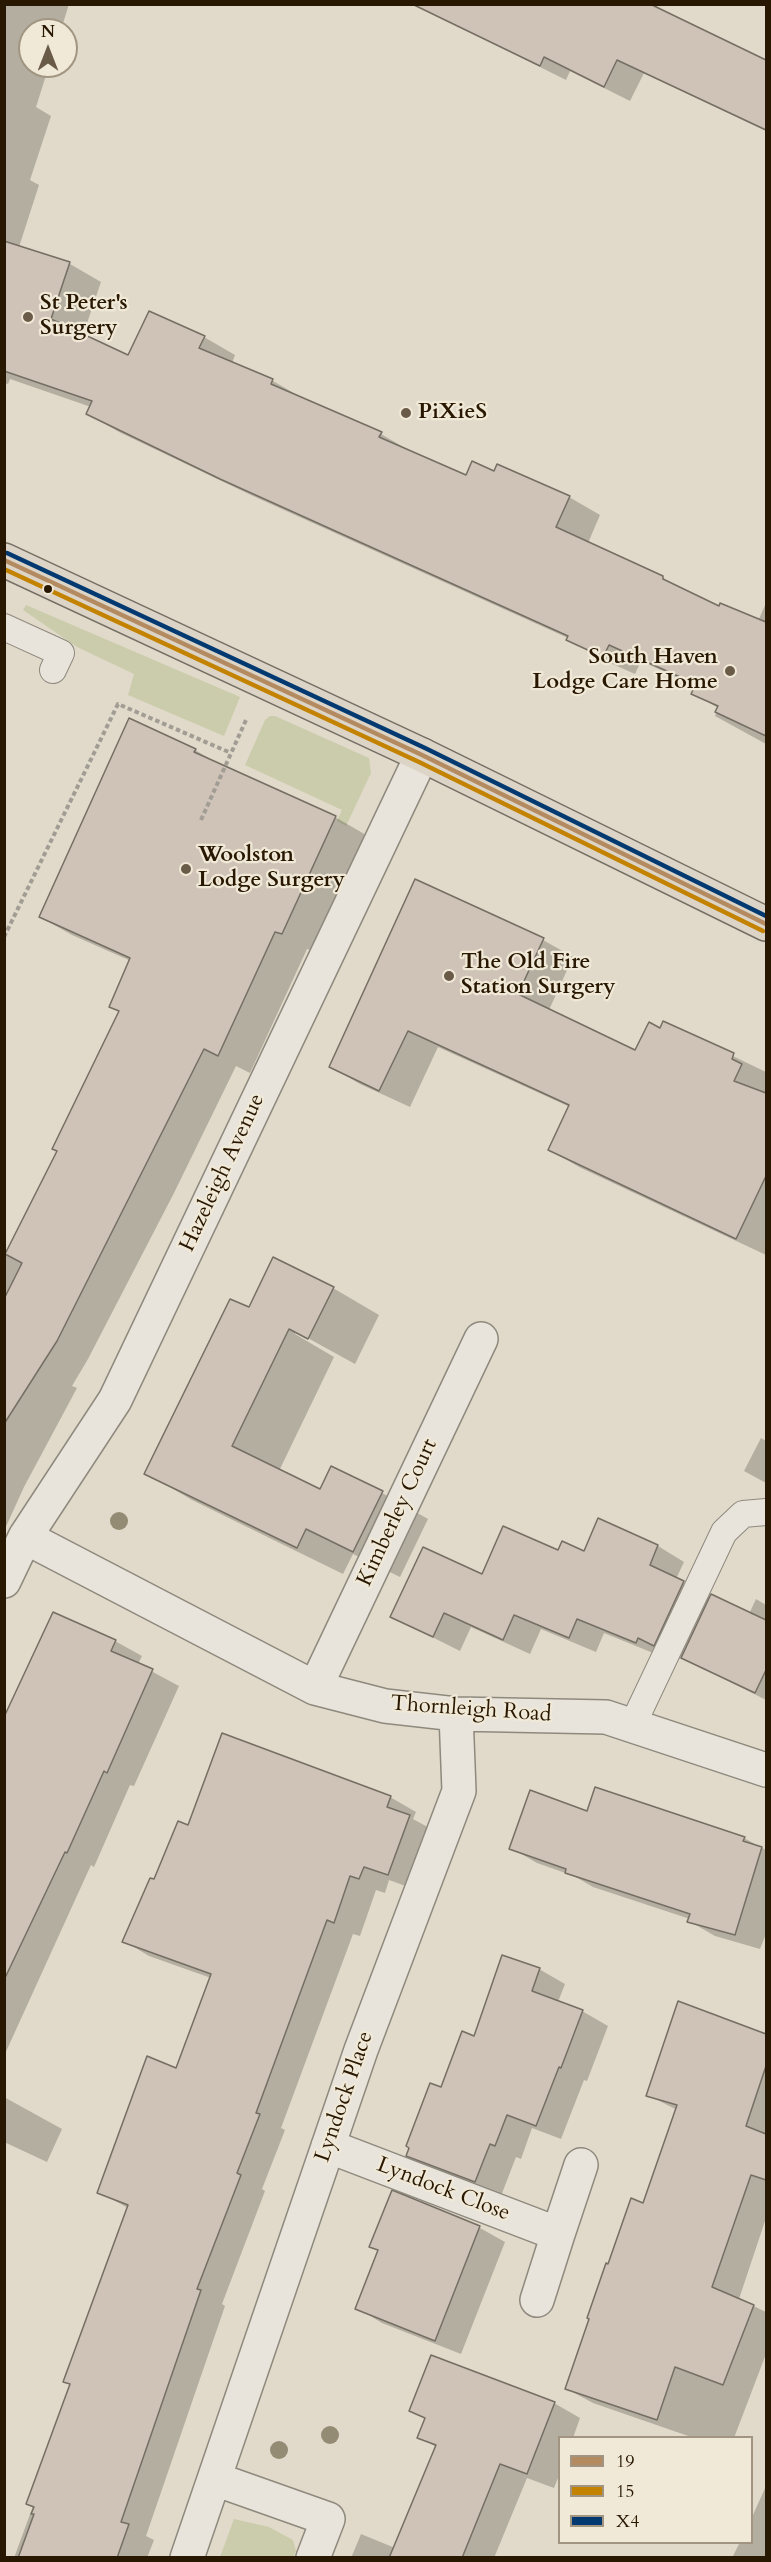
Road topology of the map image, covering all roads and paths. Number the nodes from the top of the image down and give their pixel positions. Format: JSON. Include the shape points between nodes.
{"nodes":[{"id":1,"x":7,"y":568,"type":"edge"},
{"id":2,"x":4,"y":627,"type":"edge"},
{"id":3,"x":53,"y":670,"type":"dead end"},
{"id":4,"x":249,"y":714,"type":"dead end"},
{"id":5,"x":231,"y":753,"type":"junction"},
{"id":6,"x":422,"y":755,"type":"junction"},
{"id":7,"x":201,"y":820,"type":"dead end"},
{"id":8,"x":766,"y":924,"type":"edge"},
{"id":9,"x":4,"y":937,"type":"edge"},
{"id":10,"x":481,"y":1339,"type":"dead end"},
{"id":11,"x":766,"y":1512,"type":"edge"},
{"id":12,"x":25,"y":1536,"type":"junction"},
{"id":13,"x":4,"y":1581,"type":"edge"},
{"id":14,"x":315,"y":1688,"type":"junction"},
{"id":15,"x":456,"y":1714,"type":"junction"},
{"id":16,"x":633,"y":1724,"type":"junction"},
{"id":17,"x":766,"y":1770,"type":"edge"},
{"id":18,"x":328,"y":2146,"type":"junction"},
{"id":19,"x":582,"y":2165,"type":"dead end"},
{"id":20,"x":558,"y":2234,"type":"junction"},
{"id":21,"x":537,"y":2300,"type":"dead end"},
{"id":22,"x":215,"y":2479,"type":"junction"},
{"id":23,"x":187,"y":2558,"type":"edge"},
{"id":24,"x":313,"y":2558,"type":"edge"}],
"edges":[{"from":1,"to":6,"type":"main road"},
{"from":2,"to":3,"type":"lane","via":[[61,653]]},
{"from":4,"to":5,"type":"path"},
{"from":5,"to":7,"type":"path"},
{"from":5,"to":9,"type":"path","via":[[118,704]]},
{"from":6,"to":8,"type":"main road"},
{"from":6,"to":12,"type":"street","name":"Hazeleigh Avenue","via":[[115,1400]]},
{"from":10,"to":14,"type":"street","name":"Kimberley Court"},
{"from":11,"to":16,"type":"lane","via":[[744,1514],[724,1532]]},
{"from":12,"to":13,"type":"street","name":"Hazeleigh Avenue"},
{"from":12,"to":14,"type":"street","name":"Thornleigh Road"},
{"from":14,"to":15,"type":"street","name":"Thornleigh Road","via":[[385,1706]]},
{"from":15,"to":16,"type":"street","name":"Thornleigh Road","via":[[606,1717]]},
{"from":15,"to":18,"type":"street","name":"Lyndock Place","via":[[459,1791]]},
{"from":16,"to":17,"type":"street","name":"Thornleigh Road"},
{"from":18,"to":20,"type":"street","name":"Lyndock Close"},
{"from":18,"to":22,"type":"street","name":"Lyndock Place"},
{"from":19,"to":20,"type":"street"},
{"from":20,"to":21,"type":"street"},
{"from":22,"to":23,"type":"street","name":"Lyndock Place"},
{"from":22,"to":24,"type":"street","via":[[328,2518]]}]}
